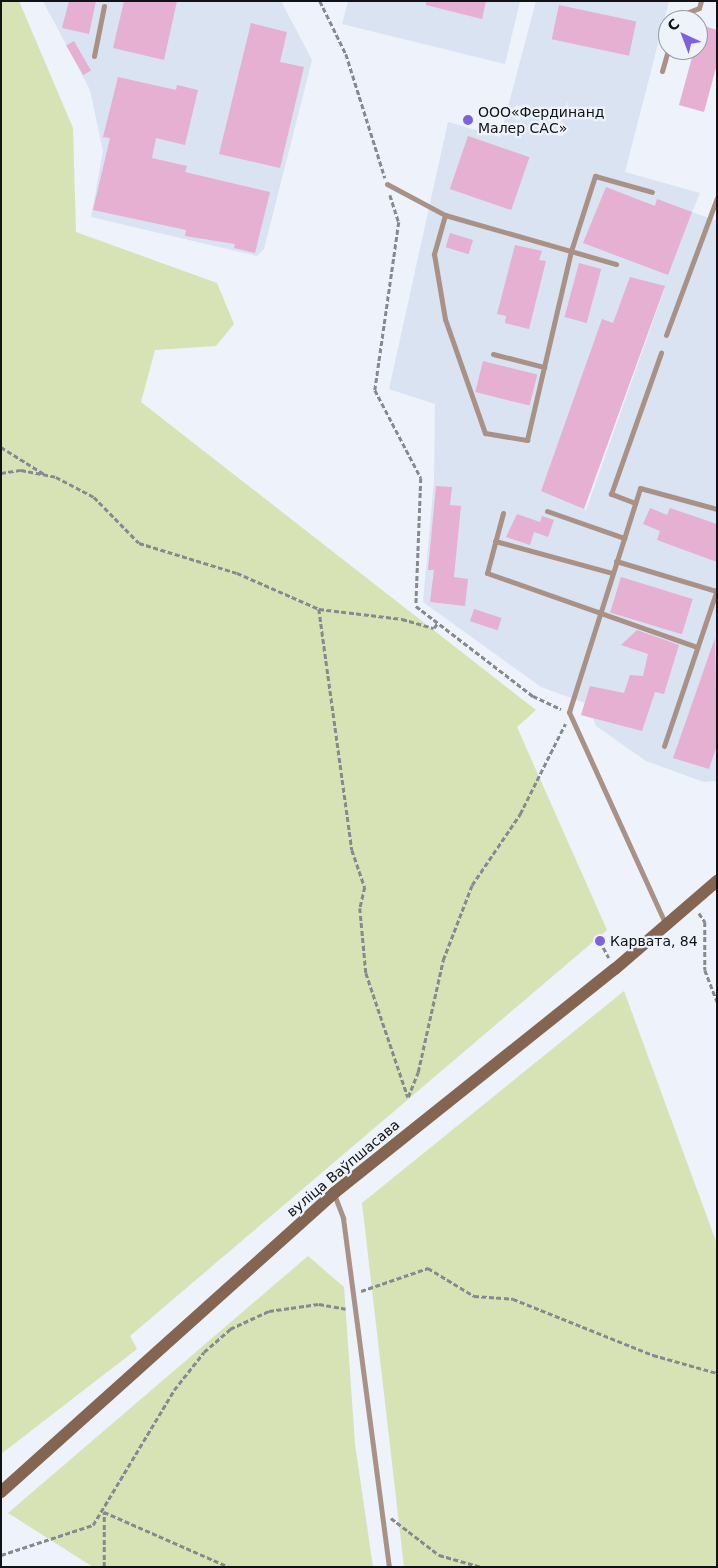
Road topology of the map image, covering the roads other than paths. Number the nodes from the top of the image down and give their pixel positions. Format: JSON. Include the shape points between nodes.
{"nodes":[{"id":1,"x":701,"y":1,"type":"edge"},
{"id":2,"x":104,"y":6,"type":"dead end"},
{"id":3,"x":695,"y":10,"type":"edge"},
{"id":4,"x":94,"y":56,"type":"dead end"},
{"id":5,"x":665,"y":60,"type":"edge"},
{"id":6,"x":662,"y":72,"type":"dead end"},
{"id":7,"x":387,"y":184,"type":"road end"},
{"id":8,"x":652,"y":192,"type":"dead end"},
{"id":9,"x":717,"y":198,"type":"edge"},
{"id":10,"x":445,"y":215,"type":"junction"},
{"id":11,"x":571,"y":251,"type":"junction"},
{"id":12,"x":616,"y":264,"type":"dead end"},
{"id":13,"x":666,"y":335,"type":"dead end"},
{"id":14,"x":661,"y":353,"type":"dead end"},
{"id":15,"x":493,"y":354,"type":"dead end"},
{"id":16,"x":544,"y":367,"type":"junction"},
{"id":17,"x":635,"y":503,"type":"junction"},
{"id":18,"x":717,"y":509,"type":"edge"},
{"id":19,"x":547,"y":511,"type":"dead end"},
{"id":20,"x":503,"y":513,"type":"dead end"},
{"id":21,"x":624,"y":538,"type":"junction"},
{"id":22,"x":495,"y":541,"type":"junction"},
{"id":23,"x":616,"y":561,"type":"junction"},
{"id":24,"x":612,"y":574,"type":"junction"},
{"id":25,"x":716,"y":590,"type":"edge"},
{"id":26,"x":599,"y":615,"type":"junction"},
{"id":27,"x":697,"y":647,"type":"junction"},
{"id":28,"x":664,"y":746,"type":"dead end"},
{"id":29,"x":717,"y":881,"type":"edge"},
{"id":30,"x":667,"y":926,"type":"junction"},
{"id":31,"x":334,"y":1193,"type":"junction"},
{"id":32,"x":1,"y":1492,"type":"edge"},
{"id":33,"x":389,"y":1567,"type":"edge"}],
"edges":[{"from":1,"to":3,"type":"lane","via":[[700,8]]},
{"from":2,"to":4,"type":"lane"},
{"from":5,"to":6,"type":"lane"},
{"from":7,"to":10,"type":"lane"},
{"from":8,"to":11,"type":"lane","via":[[595,176]]},
{"from":9,"to":13,"type":"lane"},
{"from":10,"to":11,"type":"lane"},
{"from":10,"to":16,"type":"lane","via":[[434,254],[444,319],[485,433],[527,440]]},
{"from":11,"to":12,"type":"lane"},
{"from":11,"to":16,"type":"lane"},
{"from":14,"to":17,"type":"lane","via":[[611,494]]},
{"from":15,"to":16,"type":"lane"},
{"from":17,"to":18,"type":"lane","via":[[640,488]]},
{"from":17,"to":21,"type":"lane"},
{"from":19,"to":21,"type":"lane"},
{"from":20,"to":22,"type":"lane"},
{"from":21,"to":23,"type":"lane"},
{"from":22,"to":24,"type":"lane"},
{"from":22,"to":26,"type":"lane","via":[[487,574]]},
{"from":23,"to":24,"type":"lane"},
{"from":23,"to":25,"type":"lane"},
{"from":24,"to":26,"type":"lane"},
{"from":25,"to":27,"type":"lane"},
{"from":26,"to":27,"type":"lane"},
{"from":26,"to":30,"type":"lane","via":[[569,712]]},
{"from":27,"to":28,"type":"lane"},
{"from":29,"to":30,"type":"main road","name":"вуліца Ваўпшасава"},
{"from":30,"to":31,"type":"main road","name":"вуліца Ваўпшасава"},
{"from":31,"to":32,"type":"main road","name":"вуліца Ваўпшасава"},
{"from":31,"to":33,"type":"lane","via":[[343,1218]]}]}
